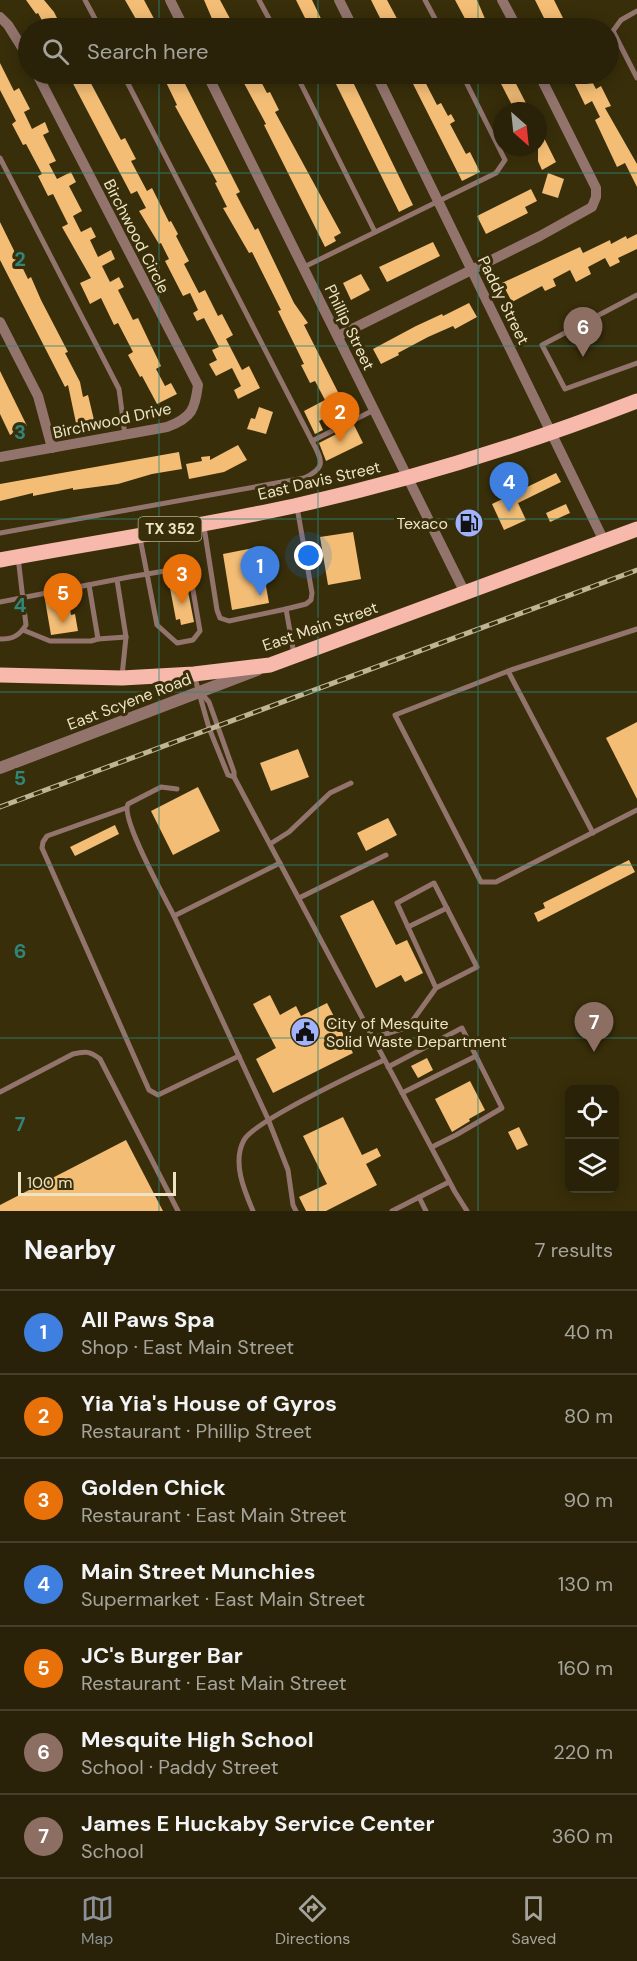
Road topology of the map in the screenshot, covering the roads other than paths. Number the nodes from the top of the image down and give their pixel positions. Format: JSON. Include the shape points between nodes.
{"nodes":[{"id":1,"x":85,"y":0,"type":"edge"},
{"id":2,"x":170,"y":0,"type":"edge"},
{"id":3,"x":260,"y":0,"type":"edge"},
{"id":4,"x":339,"y":0,"type":"edge"},
{"id":5,"x":425,"y":0,"type":"edge"},
{"id":6,"x":502,"y":0,"type":"edge"},
{"id":7,"x":637,"y":11,"type":"edge"},
{"id":8,"x":0,"y":17,"type":"edge"},
{"id":9,"x":95,"y":18,"type":"edge"},
{"id":10,"x":179,"y":18,"type":"edge"},
{"id":11,"x":269,"y":18,"type":"edge"},
{"id":12,"x":348,"y":18,"type":"edge"},
{"id":13,"x":435,"y":18,"type":"edge"},
{"id":14,"x":512,"y":18,"type":"edge"},
{"id":15,"x":619,"y":23,"type":"edge"},
{"id":16,"x":18,"y":41,"type":"edge"},
{"id":17,"x":619,"y":43,"type":"edge"},
{"id":18,"x":637,"y":78,"type":"edge"},
{"id":19,"x":42,"y":84,"type":"edge"},
{"id":20,"x":128,"y":84,"type":"edge"},
{"id":21,"x":212,"y":84,"type":"edge"},
{"id":22,"x":301,"y":84,"type":"edge"},
{"id":23,"x":381,"y":84,"type":"edge"},
{"id":24,"x":467,"y":84,"type":"edge"},
{"id":25,"x":544,"y":84,"type":"edge"},
{"id":26,"x":0,"y":158,"type":"edge"},
{"id":27,"x":439,"y":201,"type":"junction"},
{"id":28,"x":375,"y":232,"type":"junction"},
{"id":29,"x":304,"y":267,"type":"junction"},
{"id":30,"x":472,"y":269,"type":"junction"},
{"id":31,"x":637,"y":295,"type":"edge"},
{"id":32,"x":0,"y":322,"type":"edge"},
{"id":33,"x":338,"y":336,"type":"junction"},
{"id":34,"x":637,"y":363,"type":"edge"},
{"id":35,"x":637,"y":402,"type":"edge"},
{"id":36,"x":374,"y":410,"type":"junction"},
{"id":37,"x":190,"y":412,"type":"joint"},
{"id":38,"x":553,"y":434,"type":"junction"},
{"id":39,"x":125,"y":435,"type":"junction"},
{"id":40,"x":312,"y":441,"type":"junction"},
{"id":41,"x":52,"y":448,"type":"junction"},
{"id":42,"x":0,"y":458,"type":"edge"},
{"id":43,"x":408,"y":478,"type":"junction"},
{"id":44,"x":296,"y":505,"type":"junction"},
{"id":45,"x":204,"y":523,"type":"junction"},
{"id":46,"x":637,"y":529,"type":"edge"},
{"id":47,"x":0,"y":533,"type":"edge"},
{"id":48,"x":139,"y":535,"type":"junction"},
{"id":49,"x":604,"y":541,"type":"junction"},
{"id":50,"x":18,"y":557,"type":"junction"},
{"id":51,"x":0,"y":560,"type":"edge"},
{"id":52,"x":146,"y":574,"type":"junction"},
{"id":53,"x":117,"y":580,"type":"junction"},
{"id":54,"x":89,"y":585,"type":"junction"},
{"id":55,"x":465,"y":593,"type":"junction"},
{"id":56,"x":23,"y":599,"type":"junction"},
{"id":57,"x":0,"y":602,"type":"edge"},
{"id":58,"x":286,"y":609,"type":"junction"},
{"id":59,"x":637,"y":629,"type":"edge"},
{"id":60,"x":23,"y":630,"type":"junction"},
{"id":61,"x":126,"y":637,"type":"junction"},
{"id":62,"x":0,"y":639,"type":"edge"},
{"id":63,"x":98,"y":639,"type":"junction"},
{"id":64,"x":294,"y":656,"type":"junction"},
{"id":65,"x":270,"y":665,"type":"junction"},
{"id":66,"x":508,"y":671,"type":"junction"},
{"id":67,"x":194,"y":674,"type":"junction"},
{"id":68,"x":0,"y":675,"type":"edge"},
{"id":69,"x":122,"y":678,"type":"junction"},
{"id":70,"x":200,"y":692,"type":"junction"},
{"id":71,"x":0,"y":768,"type":"edge"},
{"id":72,"x":351,"y":783,"type":"dead end"},
{"id":73,"x":177,"y":789,"type":"dead end"},
{"id":74,"x":126,"y":808,"type":"junction"},
{"id":75,"x":637,"y":810,"type":"edge"},
{"id":76,"x":593,"y":833,"type":"junction"},
{"id":77,"x":270,"y":844,"type":"junction"},
{"id":78,"x":386,"y":855,"type":"dead end"},
{"id":79,"x":280,"y":863,"type":"junction"},
{"id":80,"x":299,"y":898,"type":"junction"},
{"id":81,"x":447,"y":908,"type":"junction"},
{"id":82,"x":174,"y":916,"type":"junction"},
{"id":83,"x":408,"y":927,"type":"junction"},
{"id":84,"x":436,"y":988,"type":"junction"},
{"id":85,"x":373,"y":1038,"type":"junction"},
{"id":86,"x":239,"y":1056,"type":"junction"},
{"id":87,"x":476,"y":1056,"type":"junction"},
{"id":88,"x":384,"y":1060,"type":"junction"},
{"id":89,"x":388,"y":1067,"type":"junction"},
{"id":90,"x":0,"y":1092,"type":"edge"},
{"id":91,"x":402,"y":1093,"type":"junction"},
{"id":92,"x":268,"y":1119,"type":"junction"},
{"id":93,"x":432,"y":1147,"type":"junction"},
{"id":94,"x":449,"y":1182,"type":"junction"},
{"id":95,"x":419,"y":1197,"type":"junction"},
{"id":96,"x":178,"y":1211,"type":"edge"},
{"id":97,"x":254,"y":1211,"type":"edge"},
{"id":98,"x":296,"y":1211,"type":"edge"},
{"id":99,"x":392,"y":1211,"type":"edge"},
{"id":100,"x":426,"y":1211,"type":"edge"},
{"id":101,"x":467,"y":1211,"type":"edge"}],
"edges":[{"from":1,"to":9,"type":"lane"},
{"from":2,"to":10,"type":"street"},
{"from":3,"to":11,"type":"lane"},
{"from":4,"to":12,"type":"street"},
{"from":5,"to":13,"type":"lane"},
{"from":6,"to":14,"type":"street"},
{"from":7,"to":15,"type":"lane"},
{"from":8,"to":16,"type":"street"},
{"from":17,"to":18,"type":"lane"},
{"from":19,"to":37,"type":"street","name":"Birchwood Circle","via":[[198,385],[195,407]]},
{"from":20,"to":40,"type":"lane"},
{"from":21,"to":29,"type":"street","name":"Phillip Street"},
{"from":22,"to":28,"type":"lane"},
{"from":23,"to":27,"type":"street","name":"Paddy Street"},
{"from":24,"to":27,"type":"lane","via":[[505,160],[496,173]]},
{"from":25,"to":30,"type":"street","via":[[596,188],[596,197],[592,207]]},
{"from":26,"to":39,"type":"lane","via":[[119,389]]},
{"from":27,"to":28,"type":"lane"},
{"from":27,"to":30,"type":"street","name":"Paddy Street"},
{"from":28,"to":29,"type":"lane"},
{"from":29,"to":33,"type":"street","name":"Phillip Street"},
{"from":30,"to":33,"type":"street"},
{"from":30,"to":38,"type":"street","name":"Paddy Street"},
{"from":31,"to":34,"type":"lane","via":[[542,345],[565,389]]},
{"from":32,"to":41,"type":"street","via":[[38,396]]},
{"from":33,"to":36,"type":"street","name":"Phillip Street"},
{"from":35,"to":38,"type":"main road","name":"East Davis Street","number":"TX 352"},
{"from":36,"to":40,"type":"lane"},
{"from":36,"to":43,"type":"street","name":"Phillip Street"},
{"from":37,"to":39,"type":"street","name":"Birchwood Drive","via":[[167,427]]},
{"from":38,"to":43,"type":"main road","name":"East Davis Street","number":"TX 352"},
{"from":38,"to":49,"type":"street","name":"Paddy Street"},
{"from":39,"to":41,"type":"street","name":"Birchwood Drive"},
{"from":40,"to":47,"type":"lane","via":[[321,466],[304,478]]},
{"from":41,"to":42,"type":"street","name":"Birchwood Drive"},
{"from":43,"to":44,"type":"main road","name":"East Davis Street","number":"TX 352"},
{"from":43,"to":55,"type":"street","name":"Phillip Street"},
{"from":44,"to":45,"type":"main road","name":"East Davis Street","number":"TX 352"},
{"from":44,"to":58,"type":"lane","via":[[312,593],[306,604]]},
{"from":45,"to":48,"type":"main road","name":"East Davis Street","number":"TX 352"},
{"from":45,"to":58,"type":"lane","via":[[220,618],[229,621]]},
{"from":46,"to":49,"type":"main road","name":"East Main Street"},
{"from":48,"to":50,"type":"main road","name":"East Davis Street","number":"TX 352"},
{"from":48,"to":52,"type":"lane"},
{"from":49,"to":55,"type":"main road","name":"East Main Street"},
{"from":50,"to":51,"type":"main road","name":"East Davis Street","number":"TX 352"},
{"from":50,"to":56,"type":"lane"},
{"from":52,"to":52,"type":"lane","via":[[157,625],[177,642],[193,640],[201,631],[189,567]]},
{"from":52,"to":53,"type":"lane"},
{"from":53,"to":54,"type":"lane"},
{"from":53,"to":61,"type":"lane"},
{"from":54,"to":56,"type":"lane"},
{"from":54,"to":63,"type":"lane"},
{"from":55,"to":64,"type":"main road","name":"East Main Street"},
{"from":56,"to":57,"type":"lane"},
{"from":56,"to":60,"type":"lane"},
{"from":58,"to":64,"type":"lane"},
{"from":59,"to":66,"type":"lane"},
{"from":60,"to":62,"type":"lane","via":[[10,639]]},
{"from":60,"to":63,"type":"lane","via":[[50,641]]},
{"from":61,"to":63,"type":"lane"},
{"from":61,"to":69,"type":"lane"},
{"from":64,"to":65,"type":"main road","name":"East Main Street"},
{"from":65,"to":67,"type":"main road","name":"East Main Street"},
{"from":65,"to":70,"type":"street","name":"East Scyene Road"},
{"from":66,"to":76,"type":"lane"},
{"from":66,"to":76,"type":"lane","via":[[395,715],[481,882],[496,882]]},
{"from":67,"to":69,"type":"main road","name":"East Main Street"},
{"from":67,"to":70,"type":"lane"},
{"from":68,"to":69,"type":"main road","name":"East Main Street"},
{"from":70,"to":71,"type":"street","name":"East Scyene Road"},
{"from":70,"to":77,"type":"lane","via":[[228,775],[234,777]]},
{"from":72,"to":77,"type":"lane","via":[[330,793],[289,832]]},
{"from":73,"to":74,"type":"lane","via":[[161,787]]},
{"from":74,"to":82,"type":"lane","via":[[129,825]]},
{"from":74,"to":86,"type":"lane","via":[[47,836],[42,848],[149,1090],[158,1095]]},
{"from":75,"to":76,"type":"lane"},
{"from":77,"to":79,"type":"lane"},
{"from":78,"to":80,"type":"lane"},
{"from":79,"to":80,"type":"lane"},
{"from":79,"to":82,"type":"lane"},
{"from":80,"to":85,"type":"lane"},
{"from":81,"to":83,"type":"lane"},
{"from":81,"to":83,"type":"lane","via":[[435,883],[397,903]]},
{"from":81,"to":84,"type":"lane","via":[[477,967]]},
{"from":82,"to":86,"type":"lane"},
{"from":83,"to":84,"type":"lane"},
{"from":84,"to":85,"type":"lane","via":[[408,1027]]},
{"from":85,"to":88,"type":"lane"},
{"from":86,"to":92,"type":"lane"},
{"from":87,"to":89,"type":"lane","via":[[462,1028]]},
{"from":87,"to":91,"type":"lane"},
{"from":87,"to":93,"type":"lane","via":[[502,1108]]},
{"from":88,"to":89,"type":"lane"},
{"from":88,"to":92,"type":"lane"},
{"from":89,"to":91,"type":"lane"},
{"from":90,"to":96,"type":"lane","via":[[73,1054],[93,1054],[100,1059]]},
{"from":91,"to":93,"type":"lane"},
{"from":92,"to":97,"type":"lane","via":[[244,1138],[240,1154],[240,1176]]},
{"from":92,"to":98,"type":"lane","via":[[288,1170]]},
{"from":93,"to":94,"type":"lane"},
{"from":94,"to":95,"type":"lane"},
{"from":94,"to":101,"type":"lane"},
{"from":95,"to":99,"type":"lane"},
{"from":95,"to":100,"type":"lane"}]}
